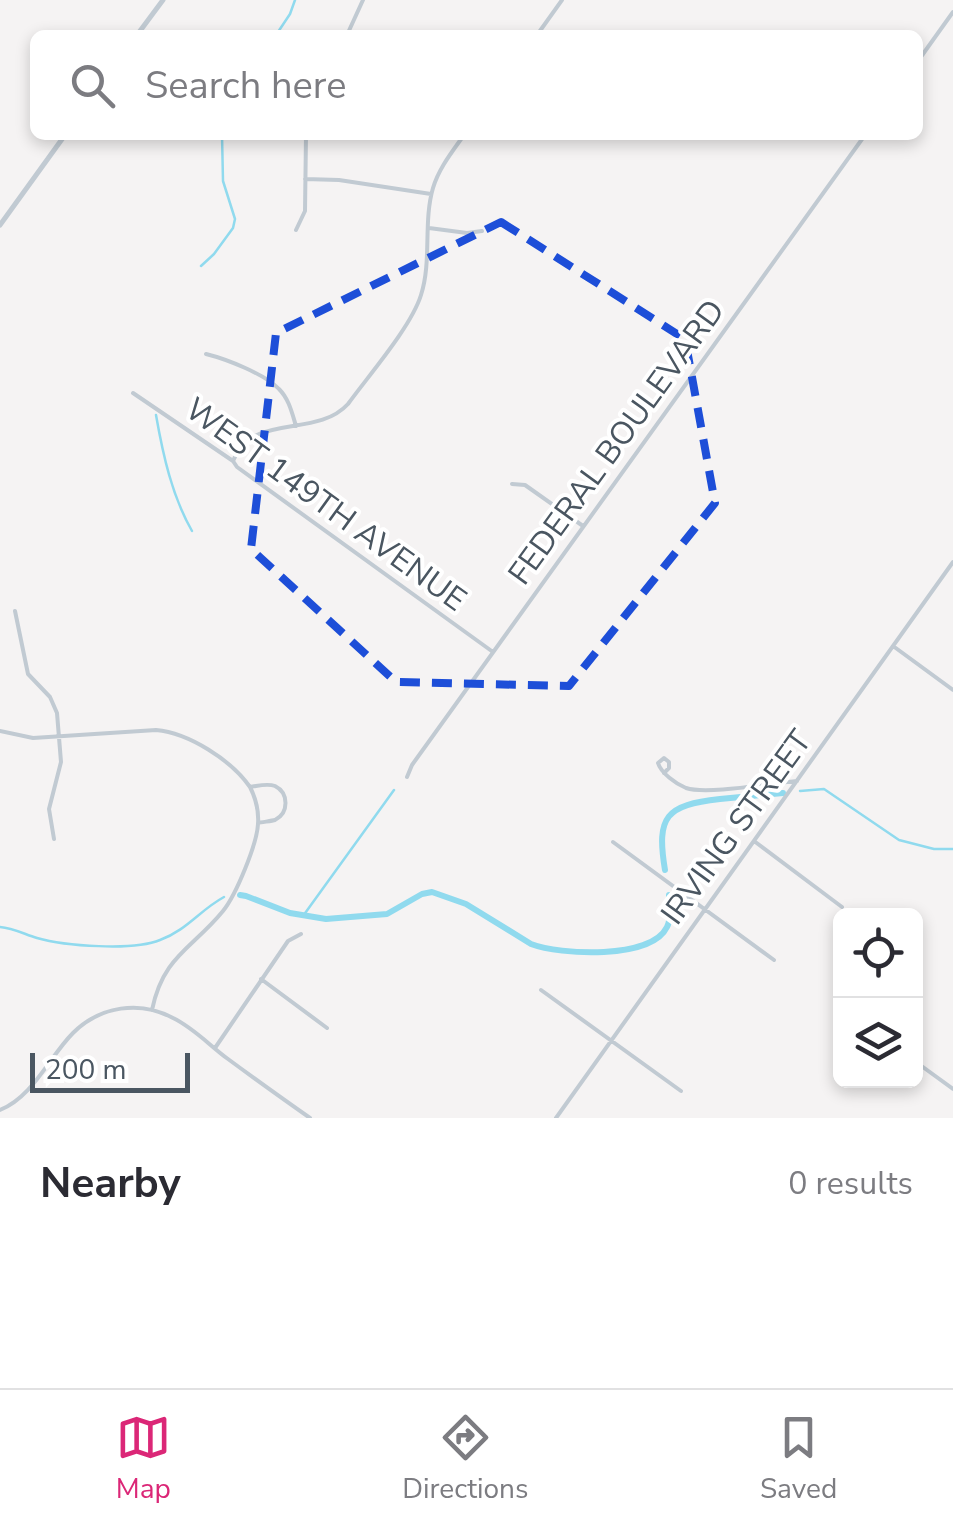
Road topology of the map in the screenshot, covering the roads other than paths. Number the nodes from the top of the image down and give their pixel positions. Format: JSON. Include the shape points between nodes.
{"nodes":[{"id":1,"x":163,"y":0,"type":"edge"},
{"id":2,"x":363,"y":0,"type":"edge"},
{"id":3,"x":562,"y":0,"type":"edge"},
{"id":4,"x":953,"y":12,"type":"edge"},
{"id":5,"x":142,"y":30,"type":"edge"},
{"id":6,"x":349,"y":30,"type":"edge"},
{"id":7,"x":541,"y":30,"type":"edge"},
{"id":8,"x":923,"y":54,"type":"edge"},
{"id":9,"x":61,"y":140,"type":"edge"},
{"id":10,"x":306,"y":140,"type":"edge"},
{"id":11,"x":461,"y":140,"type":"edge"},
{"id":12,"x":861,"y":140,"type":"edge"},
{"id":13,"x":305,"y":179,"type":"junction"},
{"id":14,"x":431,"y":194,"type":"junction"},
{"id":15,"x":0,"y":226,"type":"edge"},
{"id":16,"x":428,"y":228,"type":"junction"},
{"id":17,"x":296,"y":230,"type":"dead end"},
{"id":18,"x":482,"y":231,"type":"dead end"},
{"id":19,"x":206,"y":354,"type":"dead end"},
{"id":20,"x":133,"y":393,"type":"dead end"},
{"id":21,"x":296,"y":426,"type":"junction"},
{"id":22,"x":233,"y":461,"type":"junction"},
{"id":23,"x":512,"y":484,"type":"dead end"},
{"id":24,"x":583,"y":526,"type":"junction"},
{"id":25,"x":953,"y":562,"type":"edge"},
{"id":26,"x":14,"y":611,"type":"dead end"},
{"id":27,"x":893,"y":646,"type":"junction"},
{"id":28,"x":493,"y":652,"type":"junction"},
{"id":29,"x":953,"y":690,"type":"edge"},
{"id":30,"x":0,"y":731,"type":"edge"},
{"id":31,"x":59,"y":736,"type":"junction"},
{"id":32,"x":664,"y":773,"type":"dead end"},
{"id":33,"x":407,"y":777,"type":"dead end"},
{"id":34,"x":796,"y":781,"type":"junction"},
{"id":35,"x":250,"y":787,"type":"junction"},
{"id":36,"x":258,"y":823,"type":"junction"},
{"id":37,"x":54,"y":839,"type":"dead end"},
{"id":38,"x":754,"y":841,"type":"junction"},
{"id":39,"x":612,"y":842,"type":"dead end"},
{"id":40,"x":842,"y":906,"type":"dead end"},
{"id":41,"x":705,"y":910,"type":"junction"},
{"id":42,"x":301,"y":934,"type":"dead end"},
{"id":43,"x":774,"y":960,"type":"dead end"},
{"id":44,"x":261,"y":979,"type":"junction"},
{"id":45,"x":541,"y":990,"type":"dead end"},
{"id":46,"x":152,"y":1010,"type":"junction"},
{"id":47,"x":327,"y":1028,"type":"dead end"},
{"id":48,"x":611,"y":1041,"type":"junction"},
{"id":49,"x":214,"y":1048,"type":"junction"},
{"id":50,"x":923,"y":1067,"type":"edge"},
{"id":51,"x":953,"y":1090,"type":"edge"},
{"id":52,"x":681,"y":1091,"type":"dead end"},
{"id":53,"x":0,"y":1110,"type":"edge"},
{"id":54,"x":310,"y":1118,"type":"edge"},
{"id":55,"x":556,"y":1118,"type":"edge"}],
"edges":[{"from":1,"to":5,"type":"street"},
{"from":2,"to":6,"type":"street"},
{"from":3,"to":7,"type":"street"},
{"from":4,"to":8,"type":"street"},
{"from":9,"to":15,"type":"street"},
{"from":10,"to":13,"type":"street"},
{"from":11,"to":14,"type":"street"},
{"from":12,"to":24,"type":"street","name":"FEDERAL BOULEVARD"},
{"from":13,"to":14,"type":"street"},
{"from":13,"to":17,"type":"street","via":[[305,211]]},
{"from":14,"to":16,"type":"street"},
{"from":16,"to":18,"type":"street"},
{"from":16,"to":21,"type":"street","via":[[422,291],[410,317],[343,409]]},
{"from":19,"to":21,"type":"street","via":[[274,384]]},
{"from":20,"to":22,"type":"street","name":"WEST 149TH AVENUE"},
{"from":21,"to":22,"type":"street","via":[[252,436]]},
{"from":22,"to":28,"type":"street","name":"WEST 149TH AVENUE"},
{"from":23,"to":24,"type":"street","via":[[525,485]]},
{"from":24,"to":28,"type":"street","name":"FEDERAL BOULEVARD"},
{"from":25,"to":27,"type":"street","name":"IRVING STREET"},
{"from":26,"to":31,"type":"street","via":[[26,668],[55,705]]},
{"from":27,"to":29,"type":"street"},
{"from":27,"to":34,"type":"street","name":"IRVING STREET"},
{"from":28,"to":33,"type":"street","name":"FEDERAL BOULEVARD"},
{"from":30,"to":31,"type":"street"},
{"from":31,"to":35,"type":"street","via":[[176,733]]},
{"from":31,"to":37,"type":"street","via":[[60,770],[49,810]]},
{"from":32,"to":34,"type":"street","via":[[691,789]]},
{"from":34,"to":38,"type":"street","name":"IRVING STREET"},
{"from":35,"to":36,"type":"street"},
{"from":35,"to":36,"type":"street","via":[[272,785],[285,800],[279,818]]},
{"from":36,"to":46,"type":"street","via":[[228,904],[169,966]]},
{"from":38,"to":40,"type":"street"},
{"from":38,"to":41,"type":"street","name":"IRVING STREET"},
{"from":39,"to":41,"type":"street"},
{"from":41,"to":43,"type":"street"},
{"from":41,"to":48,"type":"street","name":"IRVING STREET"},
{"from":42,"to":44,"type":"street"},
{"from":44,"to":47,"type":"street"},
{"from":44,"to":49,"type":"street"},
{"from":45,"to":48,"type":"street"},
{"from":46,"to":49,"type":"street"},
{"from":46,"to":53,"type":"street","via":[[112,1010],[84,1023],[21,1097]]},
{"from":48,"to":52,"type":"street"},
{"from":48,"to":55,"type":"street","name":"IRVING STREET"},
{"from":49,"to":54,"type":"street"},
{"from":50,"to":51,"type":"street"}]}
